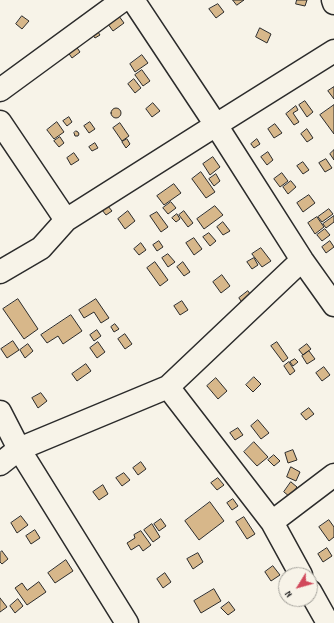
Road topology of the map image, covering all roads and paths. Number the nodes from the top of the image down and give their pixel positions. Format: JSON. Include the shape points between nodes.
{"nodes":[{"id":1,"x":123,"y":0,"type":"edge"},
{"id":2,"x":133,"y":0,"type":"edge"},
{"id":3,"x":334,"y":51,"type":"edge"},
{"id":4,"x":0,"y":90,"type":"edge"},
{"id":5,"x":0,"y":122,"type":"edge"},
{"id":6,"x":216,"y":125,"type":"junction"},
{"id":7,"x":66,"y":220,"type":"junction"},
{"id":8,"x":302,"y":260,"type":"junction"},
{"id":9,"x":0,"y":272,"type":"edge"},
{"id":10,"x":334,"y":305,"type":"edge"},
{"id":11,"x":168,"y":387,"type":"junction"},
{"id":12,"x":0,"y":412,"type":"edge"},
{"id":13,"x":19,"y":449,"type":"junction"},
{"id":14,"x":0,"y":464,"type":"edge"},
{"id":15,"x":334,"y":476,"type":"edge"},
{"id":16,"x":272,"y":522,"type":"junction"},
{"id":17,"x":297,"y":567,"type":"edge"},
{"id":18,"x":318,"y":605,"type":"edge"},
{"id":19,"x":127,"y":623,"type":"edge"},
{"id":20,"x":328,"y":623,"type":"edge"}],
"edges":[{"from":1,"to":4,"type":"street"},
{"from":2,"to":6,"type":"street"},
{"from":3,"to":6,"type":"street"},
{"from":5,"to":7,"type":"street"},
{"from":6,"to":7,"type":"street"},
{"from":6,"to":8,"type":"street"},
{"from":7,"to":9,"type":"street","via":[[41,248]]},
{"from":8,"to":10,"type":"street"},
{"from":8,"to":11,"type":"street"},
{"from":11,"to":13,"type":"street"},
{"from":11,"to":16,"type":"street"},
{"from":12,"to":13,"type":"street"},
{"from":13,"to":14,"type":"street"},
{"from":13,"to":19,"type":"street"},
{"from":15,"to":16,"type":"street"},
{"from":16,"to":17,"type":"street"},
{"from":18,"to":20,"type":"street"}]}
